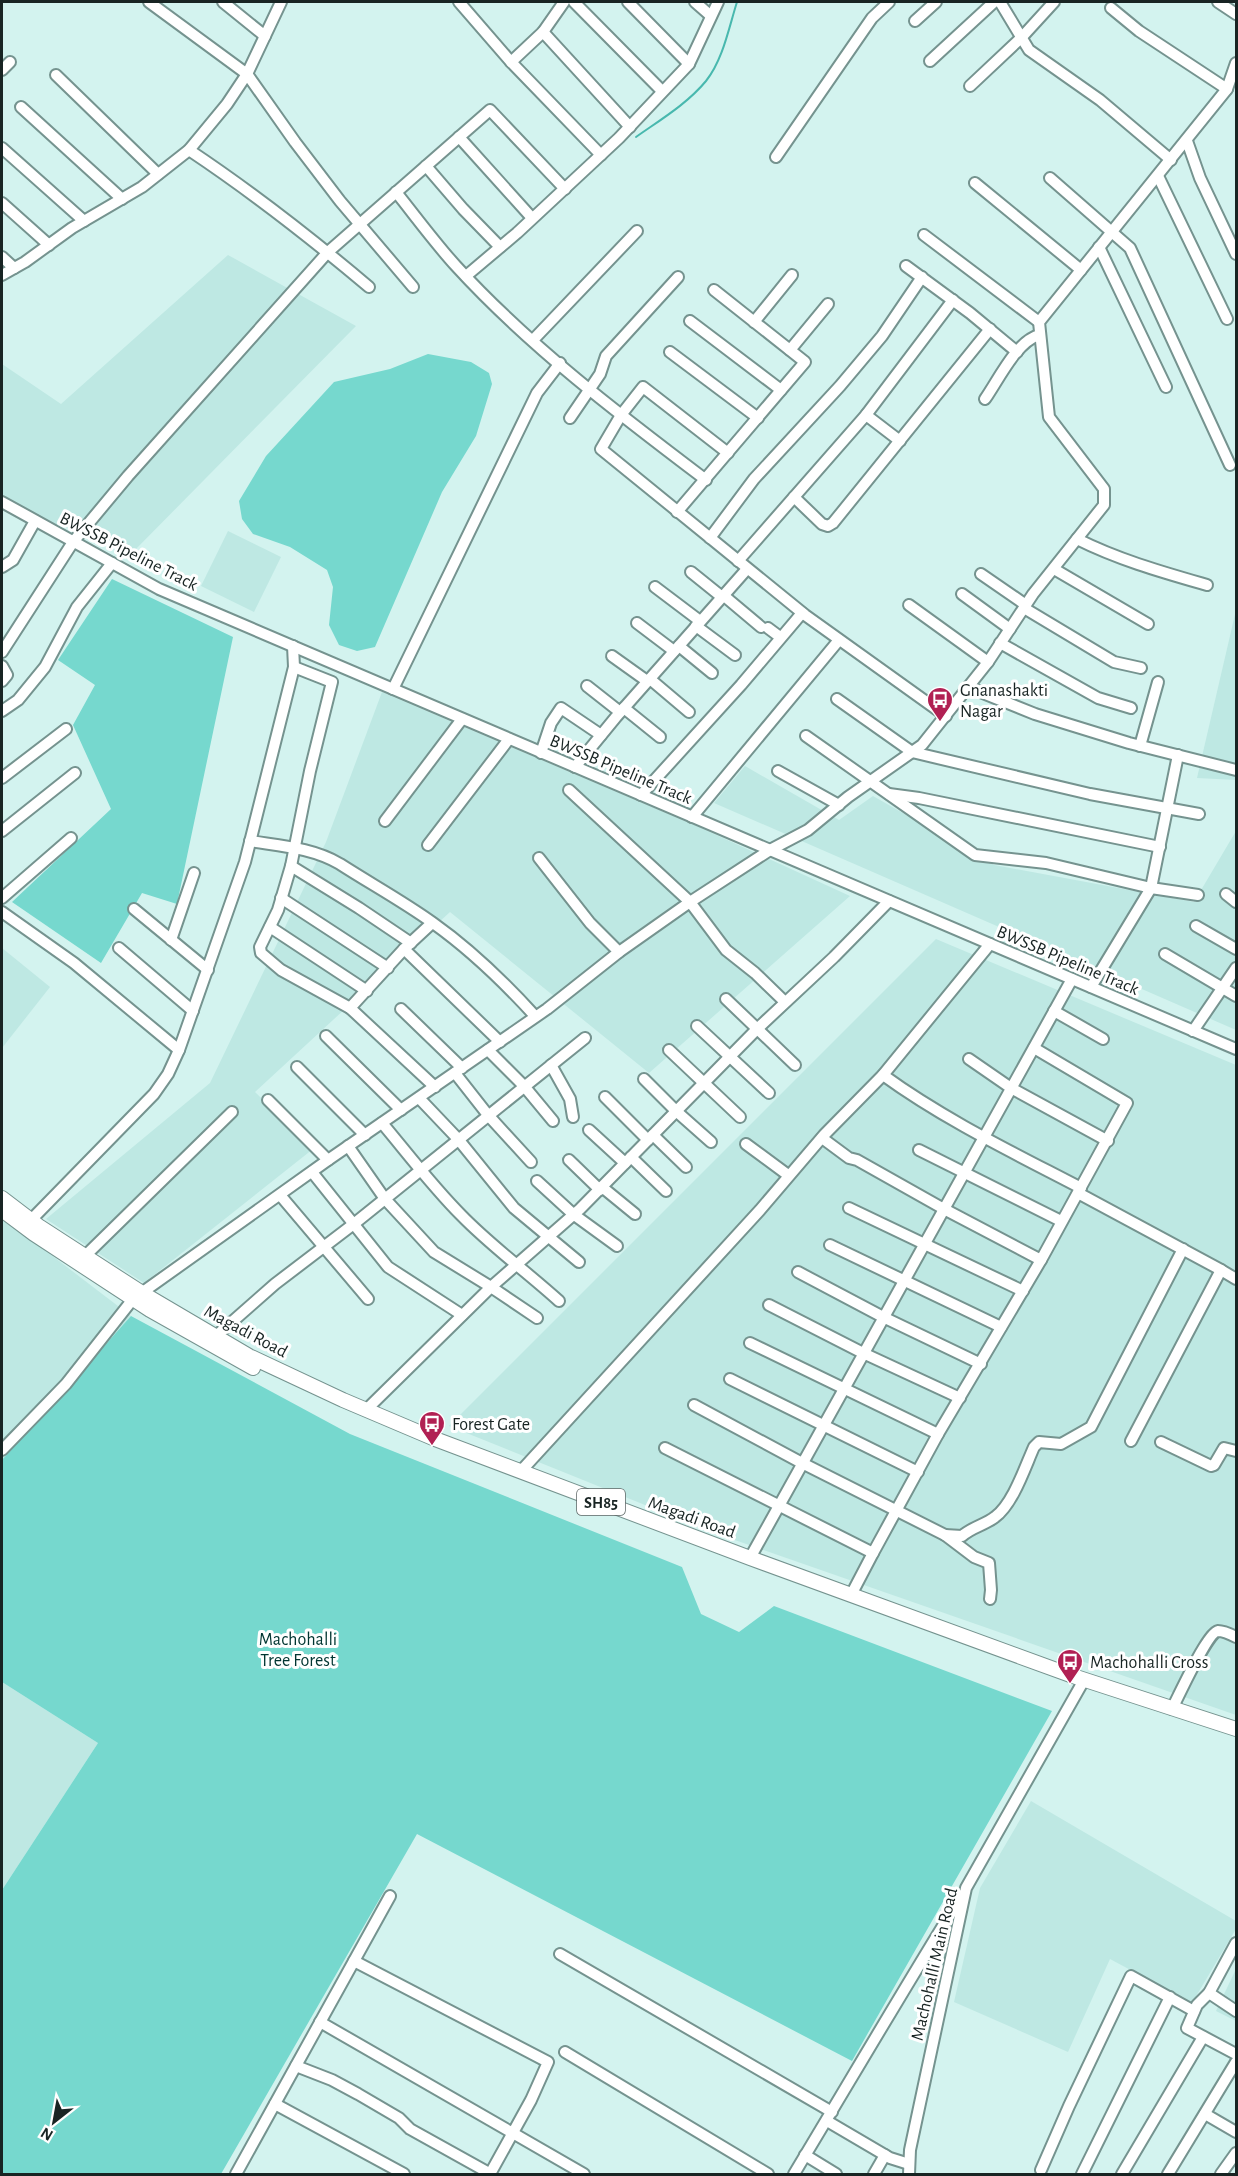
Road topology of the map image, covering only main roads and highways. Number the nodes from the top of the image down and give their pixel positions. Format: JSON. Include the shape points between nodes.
{"nodes":[{"id":1,"x":2,"y":1209,"type":"edge"},
{"id":2,"x":138,"y":1296,"type":"junction"},
{"id":3,"x":1082,"y":1684,"type":"junction"},
{"id":4,"x":1236,"y":1729,"type":"edge"},
{"id":5,"x":1236,"y":1739,"type":"edge"}],
"edges":[{"from":1,"to":2,"type":"main road","name":"Magadi Road","number":"SH85","via":[[34,1234]]},
{"from":1,"to":2,"type":"main road","name":"Magadi Road","number":"SH85","via":[[31,1220]]},
{"from":2,"to":3,"type":"main road","name":"Magadi Road","number":"SH85","via":[[249,1356],[366,1410]]},
{"from":2,"to":3,"type":"main road","name":"Magadi Road","number":"SH85","via":[[244,1364],[339,1409],[597,1511]]},
{"from":3,"to":4,"type":"main road","name":"Magadi Road","number":"SH85"},
{"from":3,"to":5,"type":"main road","name":"Magadi Road","number":"SH85"}]}
